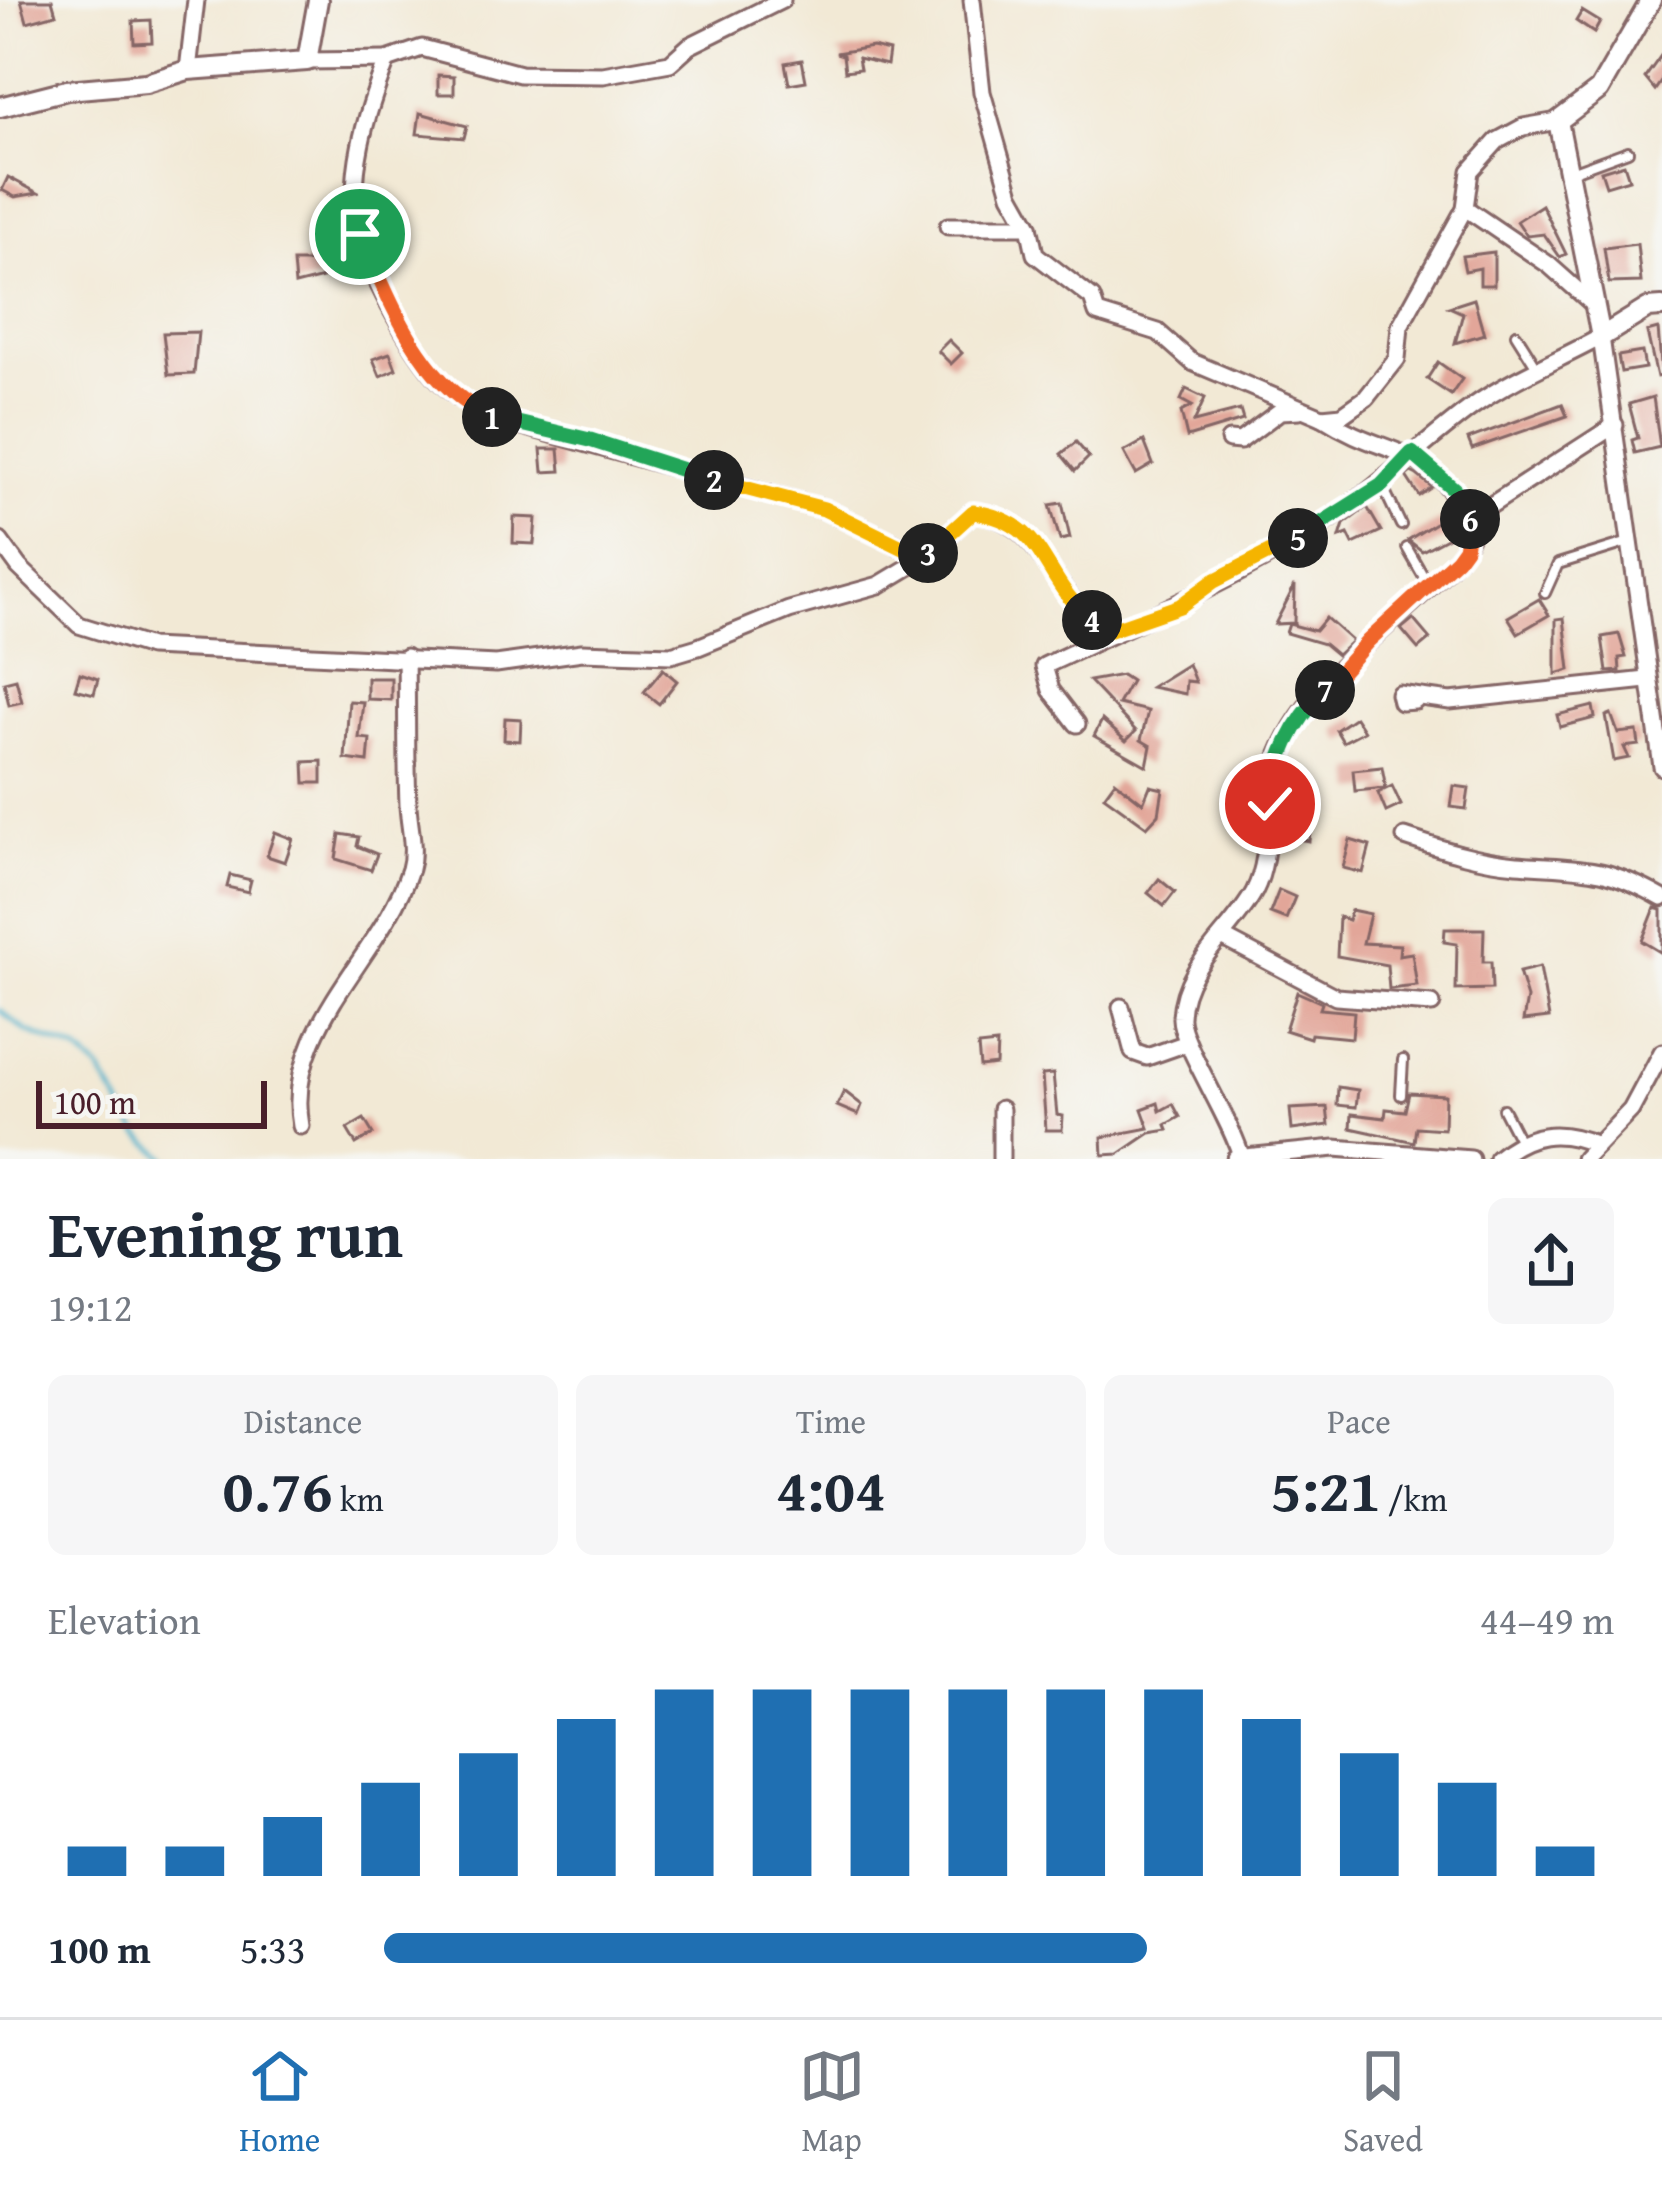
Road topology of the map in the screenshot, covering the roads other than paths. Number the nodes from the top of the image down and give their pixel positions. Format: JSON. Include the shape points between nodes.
{"nodes":[{"id":1,"x":196,"y":0,"type":"edge"},
{"id":2,"x":318,"y":0,"type":"edge"},
{"id":3,"x":782,"y":0,"type":"edge"},
{"id":4,"x":973,"y":0,"type":"edge"},
{"id":5,"x":1651,"y":0,"type":"edge"},
{"id":6,"x":387,"y":60,"type":"junction"},
{"id":7,"x":307,"y":61,"type":"junction"},
{"id":8,"x":188,"y":70,"type":"junction"},
{"id":9,"x":0,"y":107,"type":"edge"},
{"id":10,"x":1558,"y":122,"type":"junction"},
{"id":11,"x":1628,"y":151,"type":"dead end"},
{"id":12,"x":1567,"y":174,"type":"junction"},
{"id":13,"x":1465,"y":208,"type":"junction"},
{"id":14,"x":948,"y":226,"type":"dead end"},
{"id":15,"x":1028,"y":226,"type":"junction"},
{"id":16,"x":1594,"y":305,"type":"junction"},
{"id":17,"x":1662,"y":307,"type":"edge"},
{"id":18,"x":1516,"y":334,"type":"dead end"},
{"id":19,"x":1601,"y":337,"type":"junction"},
{"id":20,"x":1539,"y":370,"type":"junction"},
{"id":21,"x":1304,"y":410,"type":"junction"},
{"id":22,"x":1322,"y":417,"type":"junction"},
{"id":23,"x":1615,"y":425,"type":"junction"},
{"id":24,"x":1229,"y":440,"type":"dead end"},
{"id":25,"x":1412,"y":453,"type":"junction"},
{"id":26,"x":1382,"y":485,"type":"junction"},
{"id":27,"x":1472,"y":523,"type":"junction"},
{"id":28,"x":1401,"y":525,"type":"dead end"},
{"id":29,"x":0,"y":541,"type":"edge"},
{"id":30,"x":1631,"y":541,"type":"junction"},
{"id":31,"x":1407,"y":548,"type":"dead end"},
{"id":32,"x":924,"y":558,"type":"junction"},
{"id":33,"x":1430,"y":588,"type":"junction"},
{"id":34,"x":1545,"y":592,"type":"dead end"},
{"id":35,"x":1642,"y":624,"type":"junction"},
{"id":36,"x":1111,"y":630,"type":"junction"},
{"id":37,"x":1662,"y":635,"type":"edge"},
{"id":38,"x":406,"y":657,"type":"junction"},
{"id":39,"x":1647,"y":680,"type":"junction"},
{"id":40,"x":1415,"y":701,"type":"dead end"},
{"id":41,"x":1077,"y":724,"type":"dead end"},
{"id":42,"x":1659,"y":738,"type":"edge"},
{"id":43,"x":1662,"y":767,"type":"edge"},
{"id":44,"x":1406,"y":837,"type":"dead end"},
{"id":45,"x":1662,"y":898,"type":"edge"},
{"id":46,"x":1222,"y":937,"type":"junction"},
{"id":47,"x":1432,"y":1004,"type":"dead end"},
{"id":48,"x":1121,"y":1006,"type":"dead end"},
{"id":49,"x":1187,"y":1043,"type":"junction"},
{"id":50,"x":1662,"y":1052,"type":"edge"},
{"id":51,"x":1403,"y":1060,"type":"dead end"},
{"id":52,"x":1400,"y":1095,"type":"dead end"},
{"id":53,"x":1001,"y":1109,"type":"dead end"},
{"id":54,"x":1503,"y":1109,"type":"dead end"},
{"id":55,"x":301,"y":1126,"type":"dead end"},
{"id":56,"x":1519,"y":1140,"type":"junction"},
{"id":57,"x":1597,"y":1145,"type":"junction"},
{"id":58,"x":1238,"y":1158,"type":"edge"},
{"id":59,"x":1001,"y":1159,"type":"edge"},
{"id":60,"x":1471,"y":1159,"type":"edge"},
{"id":61,"x":1497,"y":1159,"type":"edge"},
{"id":62,"x":1584,"y":1159,"type":"edge"}],
"edges":[{"from":1,"to":8,"type":"street"},
{"from":2,"to":7,"type":"street"},
{"from":3,"to":6,"type":"street","via":[[670,63],[603,75],[520,74],[422,48]]},
{"from":4,"to":15,"type":"street","via":[[982,92]]},
{"from":5,"to":10,"type":"street","via":[[1600,90]]},
{"from":6,"to":7,"type":"street"},
{"from":6,"to":32,"type":"street","via":[[366,116],[356,188],[360,234],[400,325],[446,388],[487,416],[824,509]]},
{"from":7,"to":8,"type":"street"},
{"from":8,"to":9,"type":"street"},
{"from":10,"to":12,"type":"street"},
{"from":10,"to":13,"type":"street","via":[[1497,141],[1470,171]]},
{"from":11,"to":12,"type":"lane"},
{"from":12,"to":16,"type":"street"},
{"from":13,"to":16,"type":"street"},
{"from":13,"to":22,"type":"street","via":[[1400,326],[1397,359],[1366,398],[1342,415]]},
{"from":14,"to":15,"type":"street"},
{"from":15,"to":21,"type":"street","via":[[1035,254],[1092,298],[1097,313],[1158,332],[1192,362]]},
{"from":16,"to":19,"type":"street"},
{"from":17,"to":19,"type":"street"},
{"from":18,"to":20,"type":"lane"},
{"from":19,"to":20,"type":"street"},
{"from":19,"to":23,"type":"street"},
{"from":20,"to":25,"type":"street","via":[[1477,403]]},
{"from":21,"to":22,"type":"street"},
{"from":21,"to":24,"type":"street","via":[[1280,411],[1240,441]]},
{"from":22,"to":25,"type":"street"},
{"from":23,"to":27,"type":"street"},
{"from":23,"to":30,"type":"street"},
{"from":25,"to":26,"type":"street"},
{"from":25,"to":27,"type":"street","via":[[1455,490]]},
{"from":26,"to":28,"type":"lane"},
{"from":26,"to":36,"type":"street","via":[[1180,606]]},
{"from":27,"to":33,"type":"street","via":[[1465,548]]},
{"from":29,"to":38,"type":"street","via":[[79,625],[149,647]]},
{"from":30,"to":34,"type":"lane","via":[[1558,564]]},
{"from":30,"to":35,"type":"street"},
{"from":31,"to":33,"type":"lane"},
{"from":32,"to":36,"type":"street","via":[[973,512],[1004,516],[1038,549],[1076,608]]},
{"from":32,"to":38,"type":"street","via":[[879,584],[671,656],[581,652],[496,664]]},
{"from":33,"to":46,"type":"street","via":[[1305,710],[1276,764],[1256,887]]},
{"from":35,"to":37,"type":"street"},
{"from":35,"to":39,"type":"street"},
{"from":36,"to":41,"type":"street","via":[[1044,666],[1051,691]]},
{"from":38,"to":55,"type":"street","via":[[412,864],[392,914],[302,1064]]},
{"from":39,"to":40,"type":"street","via":[[1450,701],[1400,694]]},
{"from":39,"to":42,"type":"street"},
{"from":42,"to":43,"type":"street"},
{"from":44,"to":45,"type":"street","via":[[1514,863],[1571,862],[1623,876]]},
{"from":46,"to":47,"type":"street","via":[[1336,997]]},
{"from":46,"to":49,"type":"street","via":[[1188,988],[1180,1019]]},
{"from":48,"to":49,"type":"street","via":[[1132,1052],[1147,1057]]},
{"from":49,"to":58,"type":"street","via":[[1231,1121]]},
{"from":50,"to":57,"type":"street","via":[[1631,1110]]},
{"from":51,"to":52,"type":"lane"},
{"from":53,"to":59,"type":"street"},
{"from":54,"to":56,"type":"lane"},
{"from":56,"to":57,"type":"street","via":[[1562,1134]]},
{"from":56,"to":61,"type":"street"},
{"from":57,"to":62,"type":"street"},
{"from":58,"to":60,"type":"street","via":[[1335,1148]]}]}
